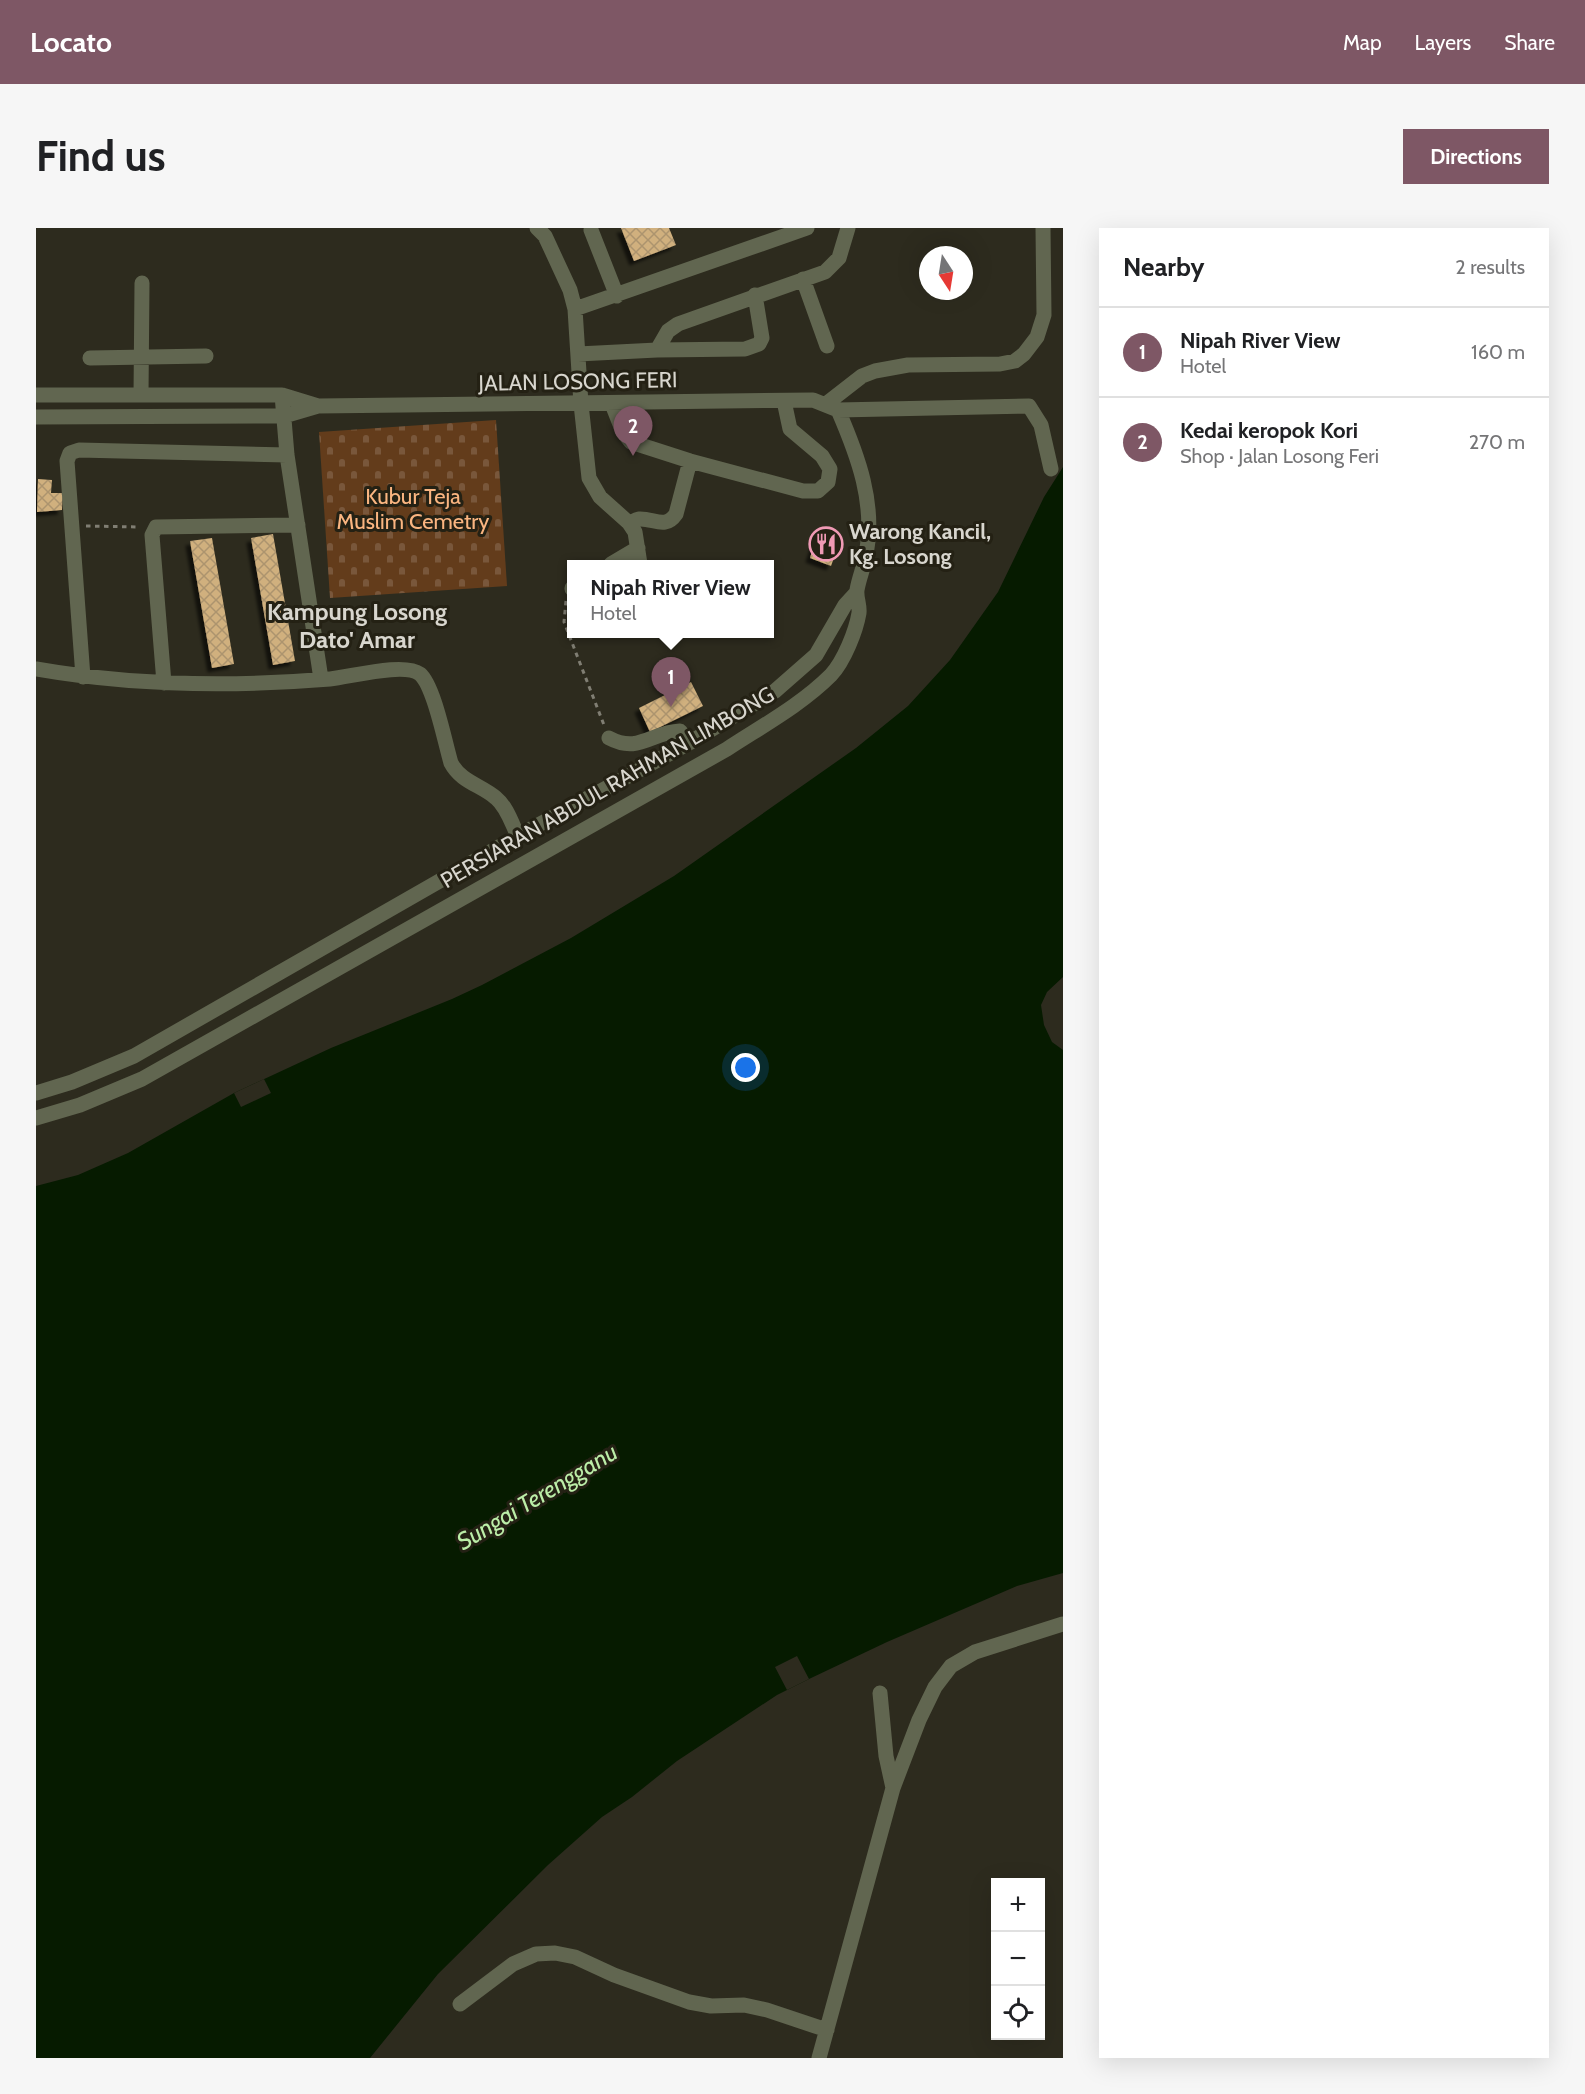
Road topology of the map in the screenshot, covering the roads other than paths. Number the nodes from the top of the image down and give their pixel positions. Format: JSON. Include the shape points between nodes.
{"nodes":[{"id":1,"x":537,"y":228,"type":"edge"},
{"id":2,"x":807,"y":228,"type":"edge"},
{"id":3,"x":848,"y":228,"type":"edge"},
{"id":4,"x":1043,"y":228,"type":"edge"},
{"id":5,"x":591,"y":230,"type":"dead end"},
{"id":6,"x":803,"y":279,"type":"junction"},
{"id":7,"x":142,"y":283,"type":"dead end"},
{"id":8,"x":755,"y":295,"type":"junction"},
{"id":9,"x":617,"y":296,"type":"junction"},
{"id":10,"x":575,"y":309,"type":"junction"},
{"id":11,"x":827,"y":346,"type":"dead end"},
{"id":12,"x":657,"y":350,"type":"junction"},
{"id":13,"x":578,"y":354,"type":"junction"},
{"id":14,"x":206,"y":356,"type":"dead end"},
{"id":15,"x":141,"y":357,"type":"junction"},
{"id":16,"x":90,"y":358,"type":"dead end"},
{"id":17,"x":36,"y":395,"type":"edge"},
{"id":18,"x":141,"y":395,"type":"junction"},
{"id":19,"x":282,"y":395,"type":"junction"},
{"id":20,"x":784,"y":401,"type":"junction"},
{"id":21,"x":581,"y":404,"type":"junction"},
{"id":22,"x":612,"y":404,"type":"junction"},
{"id":23,"x":318,"y":406,"type":"junction"},
{"id":24,"x":832,"y":407,"type":"junction"},
{"id":25,"x":284,"y":416,"type":"junction"},
{"id":26,"x":36,"y":417,"type":"edge"},
{"id":27,"x":287,"y":455,"type":"junction"},
{"id":28,"x":690,"y":461,"type":"junction"},
{"id":29,"x":1051,"y":469,"type":"dead end"},
{"id":30,"x":629,"y":523,"type":"junction"},
{"id":31,"x":298,"y":525,"type":"junction"},
{"id":32,"x":638,"y":548,"type":"junction"},
{"id":33,"x":618,"y":560,"type":"edge"},
{"id":34,"x":640,"y":560,"type":"edge"},
{"id":35,"x":856,"y":593,"type":"junction"},
{"id":36,"x":36,"y":669,"type":"edge"},
{"id":37,"x":83,"y":677,"type":"junction"},
{"id":38,"x":321,"y":679,"type":"junction"},
{"id":39,"x":164,"y":683,"type":"junction"},
{"id":40,"x":609,"y":738,"type":"road end"},
{"id":41,"x":689,"y":743,"type":"junction"},
{"id":42,"x":518,"y":836,"type":"junction"},
{"id":43,"x":36,"y":1093,"type":"edge"},
{"id":44,"x":36,"y":1118,"type":"edge"},
{"id":45,"x":1063,"y":1624,"type":"edge"},
{"id":46,"x":880,"y":1693,"type":"dead end"},
{"id":47,"x":893,"y":1788,"type":"junction"},
{"id":48,"x":460,"y":2004,"type":"dead end"},
{"id":49,"x":827,"y":2030,"type":"junction"},
{"id":50,"x":819,"y":2058,"type":"edge"}],
"edges":[{"from":1,"to":10,"type":"street","via":[[545,236]]},
{"from":2,"to":9,"type":"street"},
{"from":3,"to":6,"type":"street","via":[[839,258],[825,272]]},
{"from":4,"to":24,"type":"street","via":[[1044,315],[1037,337],[1024,354],[1000,364],[908,365],[875,371],[862,376]]},
{"from":5,"to":9,"type":"street"},
{"from":6,"to":8,"type":"street"},
{"from":6,"to":11,"type":"street"},
{"from":7,"to":15,"type":"street"},
{"from":8,"to":12,"type":"street","via":[[678,324],[668,331]]},
{"from":8,"to":12,"type":"street","via":[[762,338],[759,344],[745,349]]},
{"from":9,"to":10,"type":"street"},
{"from":10,"to":13,"type":"street"},
{"from":12,"to":13,"type":"street"},
{"from":13,"to":21,"type":"street"},
{"from":14,"to":15,"type":"street"},
{"from":15,"to":16,"type":"street"},
{"from":15,"to":18,"type":"street"},
{"from":17,"to":18,"type":"street","name":"JALAN LOSONG FERI"},
{"from":18,"to":19,"type":"street","name":"JALAN LOSONG FERI"},
{"from":19,"to":23,"type":"street","name":"JALAN LOSONG FERI"},
{"from":19,"to":25,"type":"street"},
{"from":20,"to":22,"type":"street","name":"JALAN LOSONG FERI"},
{"from":20,"to":24,"type":"street","name":"JALAN LOSONG FERI","via":[[813,400]]},
{"from":20,"to":28,"type":"street","via":[[790,429],[822,456],[830,469],[828,482],[818,491],[803,491]]},
{"from":21,"to":22,"type":"street","name":"JALAN LOSONG FERI"},
{"from":21,"to":23,"type":"street","name":"JALAN LOSONG FERI"},
{"from":21,"to":30,"type":"street","via":[[589,478],[600,497]]},
{"from":22,"to":28,"type":"street","via":[[631,442]]},
{"from":23,"to":25,"type":"street","name":"JALAN LOSONG FERI"},
{"from":24,"to":29,"type":"street","name":"JALAN LOSONG FERI","via":[[1029,406],[1041,425]]},
{"from":24,"to":35,"type":"street","via":[[854,447],[866,488],[868,536]]},
{"from":25,"to":26,"type":"street","name":"JALAN LOSONG FERI"},
{"from":25,"to":27,"type":"street"},
{"from":27,"to":31,"type":"street"},
{"from":27,"to":37,"type":"street","via":[[80,450],[70,453],[67,460]]},
{"from":28,"to":30,"type":"street","via":[[672,520],[666,523],[639,519]]},
{"from":30,"to":32,"type":"street"},
{"from":31,"to":38,"type":"street"},
{"from":31,"to":39,"type":"street","via":[[159,526],[152,535]]},
{"from":32,"to":33,"type":"street"},
{"from":32,"to":34,"type":"street"},
{"from":35,"to":41,"type":"street","name":"PERSIARAN ABDUL RAHMAN LIMBONG","via":[[816,655],[793,676]]},
{"from":35,"to":44,"type":"street","name":"PERSIARAN ABDUL RAHMAN LIMBONG","via":[[859,611],[847,651],[832,673],[806,696],[727,749],[142,1079]]},
{"from":36,"to":37,"type":"street"},
{"from":37,"to":39,"type":"street"},
{"from":38,"to":39,"type":"street"},
{"from":38,"to":42,"type":"street","via":[[402,669],[418,673],[428,684],[455,772],[496,798]]},
{"from":40,"to":41,"type":"street","via":[[629,746],[680,731]]},
{"from":41,"to":42,"type":"street","name":"PERSIARAN ABDUL RAHMAN LIMBONG"},
{"from":42,"to":43,"type":"street","name":"PERSIARAN ABDUL RAHMAN LIMBONG","via":[[134,1056]]},
{"from":45,"to":47,"type":"street","via":[[975,1652],[951,1666],[935,1687],[919,1720]]},
{"from":46,"to":47,"type":"street"},
{"from":47,"to":49,"type":"street"},
{"from":48,"to":49,"type":"street","via":[[513,1964],[536,1954],[555,1953],[689,2002],[767,2010]]},
{"from":49,"to":50,"type":"street"}]}
